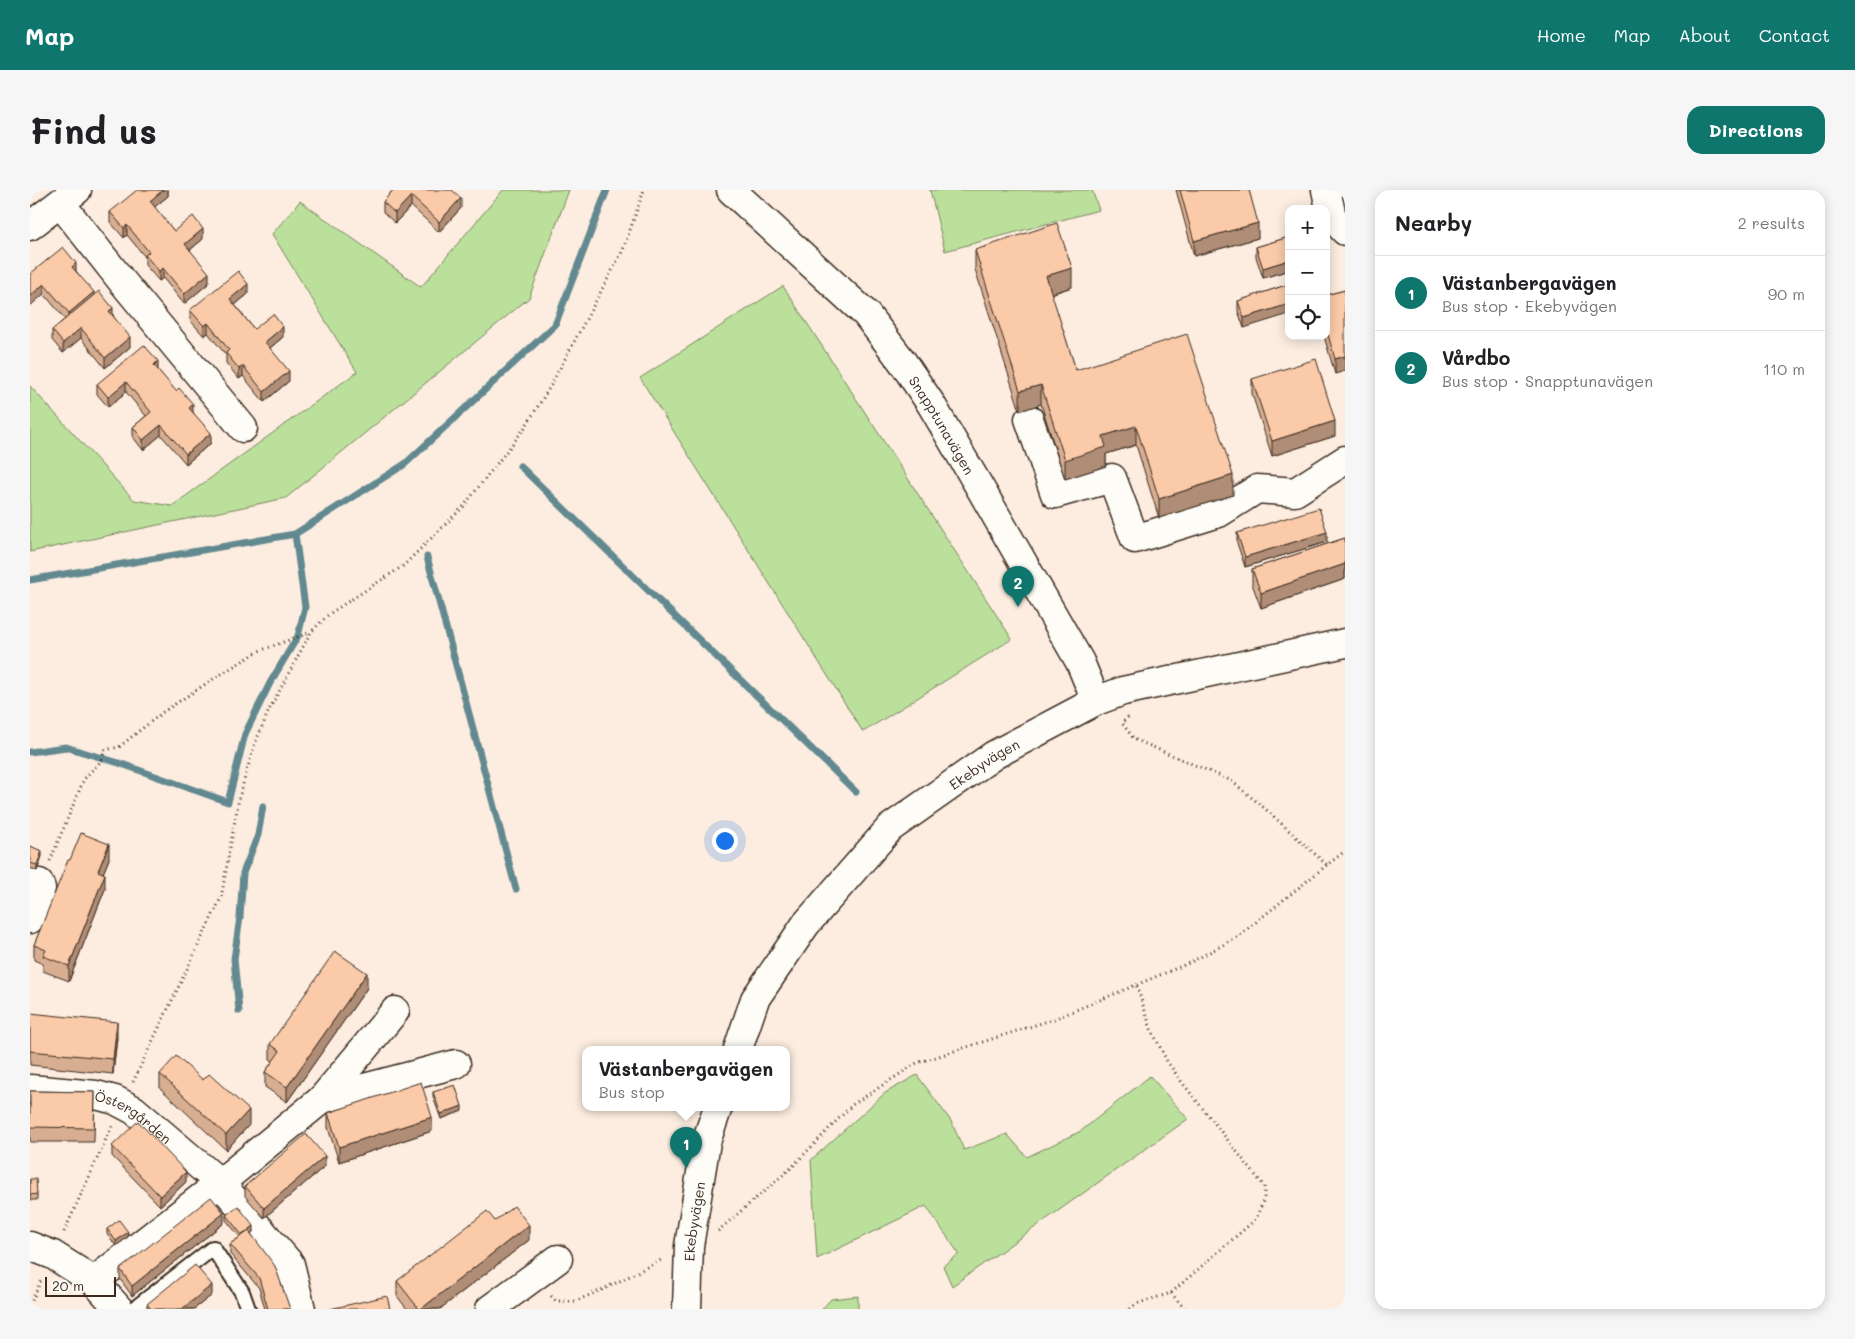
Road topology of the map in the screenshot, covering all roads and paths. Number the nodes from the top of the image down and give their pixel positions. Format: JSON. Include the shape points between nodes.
{"nodes":[{"id":1,"x":644,"y":190,"type":"edge"},
{"id":2,"x":731,"y":190,"type":"edge"},
{"id":3,"x":1326,"y":190,"type":"edge"},
{"id":4,"x":69,"y":197,"type":"edge"},
{"id":5,"x":30,"y":226,"type":"edge"},
{"id":6,"x":1345,"y":231,"type":"edge"},
{"id":7,"x":1029,"y":419,"type":"dead end"},
{"id":8,"x":243,"y":428,"type":"dead end"},
{"id":9,"x":1345,"y":460,"type":"edge"},
{"id":10,"x":311,"y":632,"type":"junction"},
{"id":11,"x":1345,"y":643,"type":"edge"},
{"id":12,"x":1096,"y":701,"type":"junction"},
{"id":13,"x":1132,"y":714,"type":"dead end"},
{"id":14,"x":1345,"y":851,"type":"edge"},
{"id":15,"x":1327,"y":865,"type":"junction"},
{"id":16,"x":39,"y":876,"type":"edge"},
{"id":17,"x":30,"y":919,"type":"edge"},
{"id":18,"x":1136,"y":984,"type":"junction"},
{"id":19,"x":395,"y":1011,"type":"dead end"},
{"id":20,"x":739,"y":1046,"type":"edge"},
{"id":21,"x":456,"y":1064,"type":"dead end"},
{"id":22,"x":30,"y":1089,"type":"edge"},
{"id":23,"x":322,"y":1099,"type":"junction"},
{"id":24,"x":123,"y":1103,"type":"junction"},
{"id":25,"x":717,"y":1111,"type":"edge"},
{"id":26,"x":220,"y":1182,"type":"junction"},
{"id":27,"x":689,"y":1246,"type":"junction"},
{"id":28,"x":42,"y":1251,"type":"edge"},
{"id":29,"x":558,"y":1259,"type":"dead end"},
{"id":30,"x":534,"y":1277,"type":"junction"},
{"id":31,"x":94,"y":1281,"type":"junction"},
{"id":32,"x":1171,"y":1293,"type":"junction"},
{"id":33,"x":120,"y":1309,"type":"edge"},
{"id":34,"x":134,"y":1309,"type":"edge"},
{"id":35,"x":248,"y":1309,"type":"edge"},
{"id":36,"x":301,"y":1309,"type":"edge"},
{"id":37,"x":490,"y":1309,"type":"edge"},
{"id":38,"x":687,"y":1309,"type":"edge"},
{"id":39,"x":1130,"y":1309,"type":"edge"},
{"id":40,"x":1185,"y":1309,"type":"edge"}],
"edges":[{"from":1,"to":10,"type":"path","via":[[623,250],[524,429],[463,507],[403,566],[329,614]]},
{"from":2,"to":12,"type":"street","name":"Snapptunavägen","via":[[866,314],[902,361],[931,404],[1080,662]]},
{"from":3,"to":6,"type":"street","via":[[1332,217]]},
{"from":4,"to":5,"type":"street"},
{"from":4,"to":8,"type":"street","via":[[121,280]]},
{"from":7,"to":9,"type":"street","via":[[1055,494],[1112,478],[1134,539],[1219,513],[1257,489],[1294,492]]},
{"from":10,"to":16,"type":"path","via":[[259,651],[163,712],[119,747],[105,750],[101,761],[84,779]]},
{"from":10,"to":24,"type":"path","via":[[269,710],[254,746],[239,798],[221,898]]},
{"from":11,"to":12,"type":"street","name":"Ekebyvägen","via":[[1123,691]]},
{"from":12,"to":20,"type":"street","name":"Ekebyvägen","via":[[994,755],[890,828],[806,924],[755,1000]]},
{"from":13,"to":15,"type":"path","via":[[1122,723],[1134,739],[1230,780]]},
{"from":14,"to":15,"type":"path"},
{"from":15,"to":18,"type":"path","via":[[1236,938],[1189,963]]},
{"from":16,"to":17,"type":"street","via":[[41,888]]},
{"from":18,"to":27,"type":"path","via":[[1054,1019],[917,1062],[852,1105],[792,1168],[718,1231]]},
{"from":18,"to":32,"type":"path","via":[[1151,1029],[1167,1061],[1264,1186],[1264,1199],[1256,1219]]},
{"from":19,"to":23,"type":"street"},
{"from":21,"to":23,"type":"street"},
{"from":22,"to":24,"type":"street","name":"Östergården","via":[[96,1095]]},
{"from":23,"to":26,"type":"street"},
{"from":24,"to":26,"type":"street","name":"Östergården"},
{"from":24,"to":28,"type":"path"},
{"from":25,"to":27,"type":"street","name":"Ekebyvägen","via":[[706,1142]]},
{"from":26,"to":31,"type":"street"},
{"from":26,"to":36,"type":"street","name":"Östergården","via":[[290,1264]]},
{"from":27,"to":30,"type":"path","via":[[576,1301],[556,1301]]},
{"from":27,"to":38,"type":"street","name":"Ekebyvägen"},
{"from":28,"to":31,"type":"street"},
{"from":29,"to":30,"type":"street"},
{"from":30,"to":37,"type":"street"},
{"from":31,"to":33,"type":"street"},
{"from":32,"to":39,"type":"path"},
{"from":32,"to":40,"type":"path"},
{"from":34,"to":35,"type":"lane","via":[[213,1248],[242,1292]]}]}
